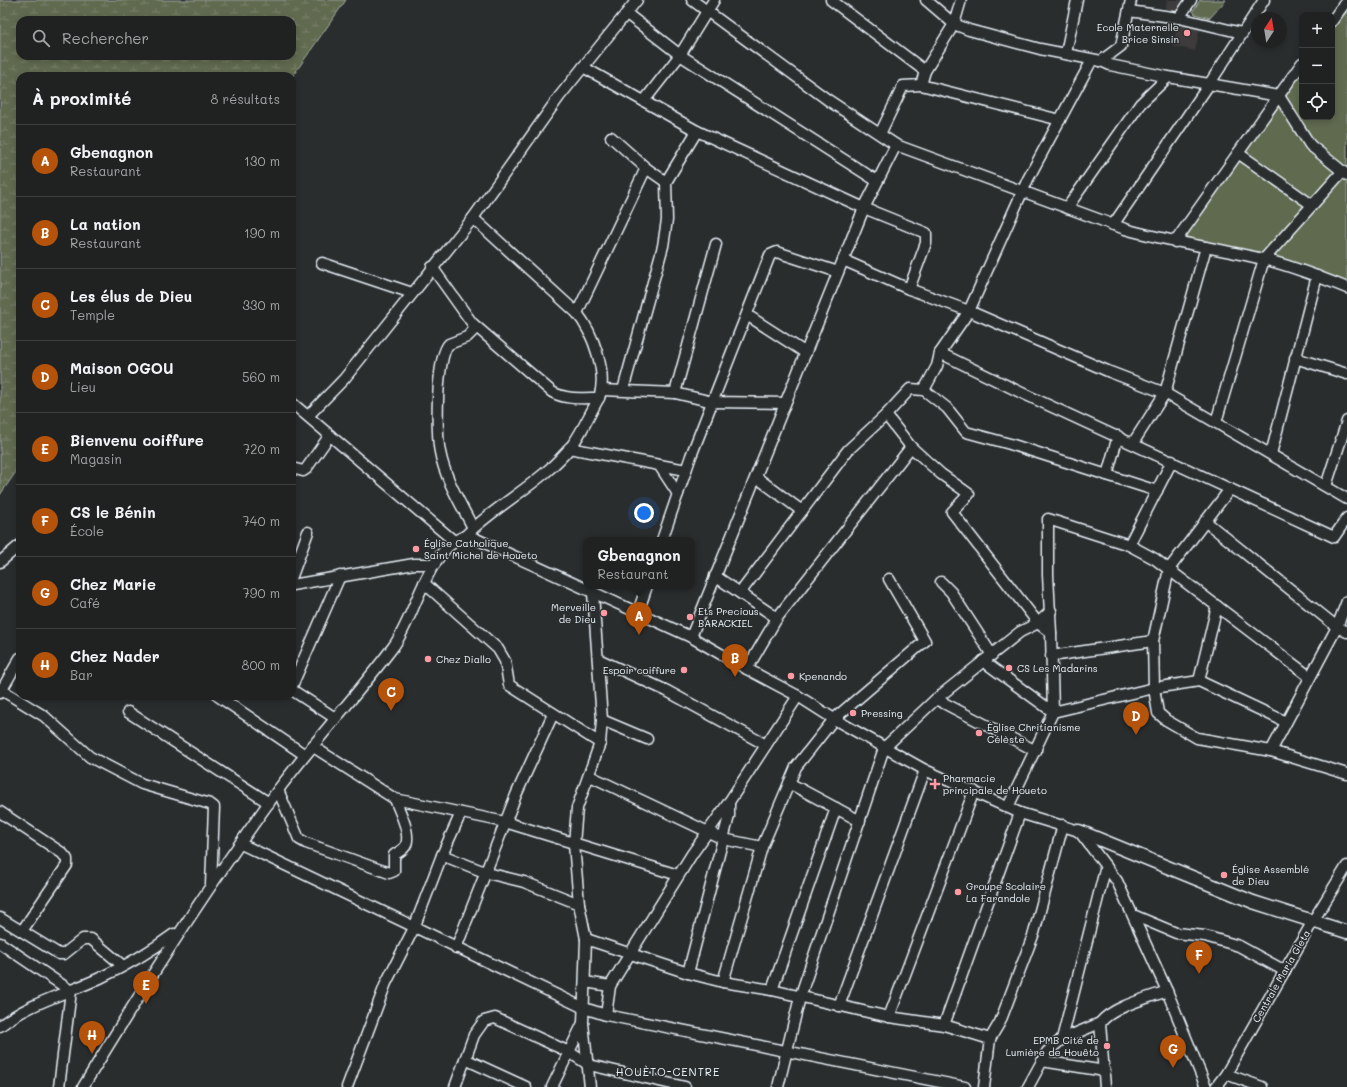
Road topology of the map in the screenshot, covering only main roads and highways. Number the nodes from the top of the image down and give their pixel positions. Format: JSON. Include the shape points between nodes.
{"nodes":[{"id":1,"x":1079,"y":831,"type":"road end"},
{"id":2,"x":1347,"y":932,"type":"edge"}],
"edges":[{"from":1,"to":2,"type":"main road","via":[[1252,902]]}]}
